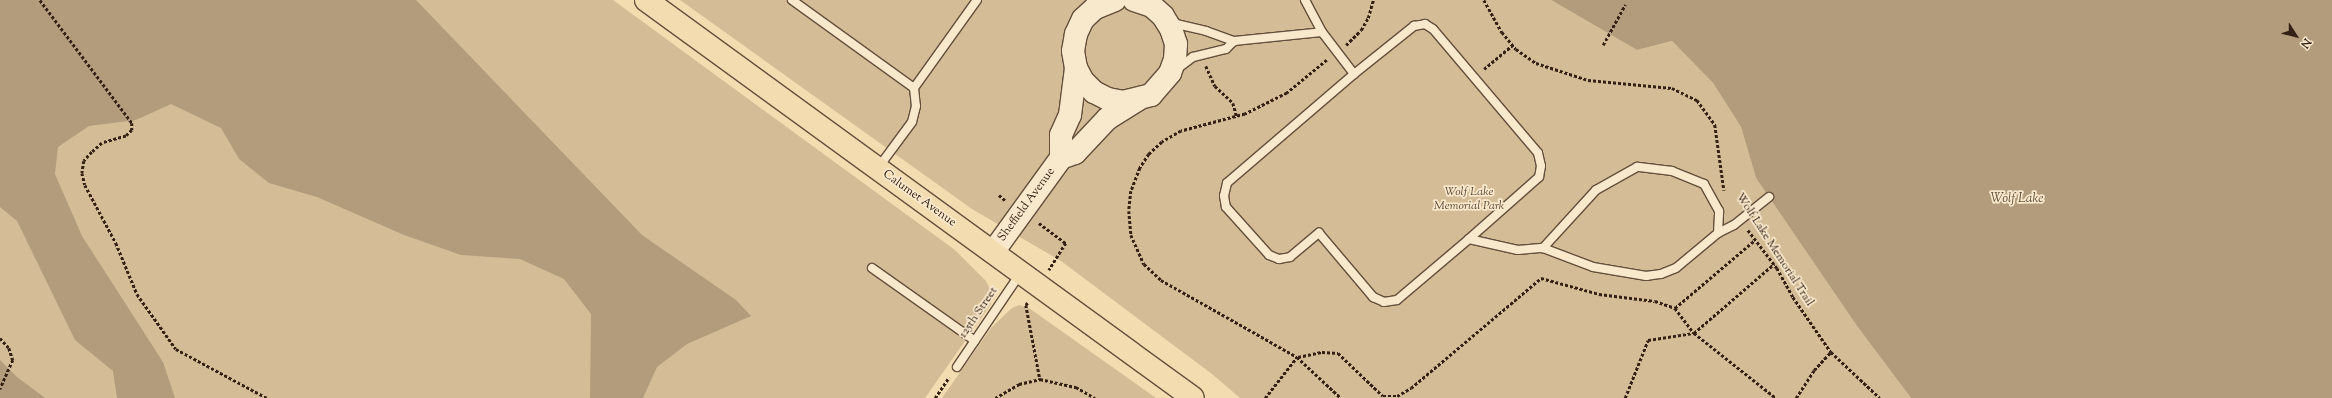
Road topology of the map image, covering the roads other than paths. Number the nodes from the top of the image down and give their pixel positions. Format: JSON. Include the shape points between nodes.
{"nodes":[{"id":1,"x":646,"y":0,"type":"edge"},
{"id":2,"x":792,"y":0,"type":"edge"},
{"id":3,"x":977,"y":0,"type":"edge"},
{"id":4,"x":1116,"y":0,"type":"edge"},
{"id":5,"x":1134,"y":0,"type":"edge"},
{"id":6,"x":1305,"y":0,"type":"edge"},
{"id":7,"x":1099,"y":4,"type":"edge"},
{"id":8,"x":1164,"y":13,"type":"edge"},
{"id":9,"x":1322,"y":32,"type":"junction"},
{"id":10,"x":1234,"y":42,"type":"junction"},
{"id":11,"x":1076,"y":68,"type":"junction"},
{"id":12,"x":1170,"y":73,"type":"junction"},
{"id":13,"x":1354,"y":74,"type":"junction"},
{"id":14,"x":914,"y":88,"type":"junction"},
{"id":15,"x":1138,"y":100,"type":"junction"},
{"id":16,"x":1061,"y":158,"type":"junction"},
{"id":17,"x":878,"y":169,"type":"junction"},
{"id":18,"x":1769,"y":197,"type":"dead end"},
{"id":19,"x":1718,"y":233,"type":"junction"},
{"id":20,"x":1469,"y":239,"type":"junction"},
{"id":21,"x":1543,"y":248,"type":"junction"},
{"id":22,"x":993,"y":252,"type":"junction"},
{"id":23,"x":872,"y":268,"type":"dead end"},
{"id":24,"x":1021,"y":273,"type":"junction"},
{"id":25,"x":975,"y":340,"type":"junction"},
{"id":26,"x":957,"y":367,"type":"road end"},
{"id":27,"x":1193,"y":398,"type":"edge"}],
"edges":[{"from":1,"to":17,"type":"main road","name":"Calumet Avenue"},
{"from":2,"to":14,"type":"lane"},
{"from":3,"to":14,"type":"lane"},
{"from":4,"to":7,"type":"main road"},
{"from":5,"to":8,"type":"main road"},
{"from":6,"to":9,"type":"lane"},
{"from":7,"to":11,"type":"main road","via":[[1083,19],[1076,34],[1073,51]]},
{"from":8,"to":10,"type":"lane"},
{"from":8,"to":12,"type":"main road","via":[[1176,44],[1175,59]]},
{"from":9,"to":10,"type":"lane"},
{"from":9,"to":13,"type":"lane"},
{"from":10,"to":12,"type":"lane","via":[[1226,49],[1201,54]]},
{"from":11,"to":15,"type":"main road","via":[[1083,81],[1094,92],[1108,99],[1123,102]]},
{"from":11,"to":16,"type":"main road","name":"Sheffield Avenue","via":[[1070,115],[1062,135]]},
{"from":12,"to":15,"type":"main road","name":"Sheffield Avenue","via":[[1151,95]]},
{"from":13,"to":20,"type":"lane","via":[[1414,26],[1425,24],[1433,29],[1538,154],[1541,166],[1539,177]]},
{"from":13,"to":20,"type":"lane","via":[[1227,183],[1224,196],[1226,207],[1269,255],[1279,259],[1290,257],[1319,233],[1373,297],[1384,302],[1398,300]]},
{"from":14,"to":17,"type":"lane","via":[[916,106],[912,122]]},
{"from":15,"to":16,"type":"main road","name":"Sheffield Avenue","via":[[1107,119],[1075,153]]},
{"from":16,"to":22,"type":"main road","name":"Sheffield Avenue"},
{"from":17,"to":22,"type":"main road","name":"Calumet Avenue"},
{"from":18,"to":19,"type":"lane"},
{"from":19,"to":21,"type":"lane","via":[[1676,268],[1646,276],[1593,267]]},
{"from":19,"to":21,"type":"lane","via":[[1719,211],[1704,184],[1672,171],[1637,167],[1596,190]]},
{"from":20,"to":21,"type":"lane","via":[[1518,250]]},
{"from":22,"to":24,"type":"main road","name":"Calumet Avenue"},
{"from":23,"to":25,"type":"lane"},
{"from":24,"to":25,"type":"lane","name":"125th Street"},
{"from":24,"to":27,"type":"main road","name":"Calumet Avenue"},
{"from":25,"to":26,"type":"lane","name":"125th Street"}]}
